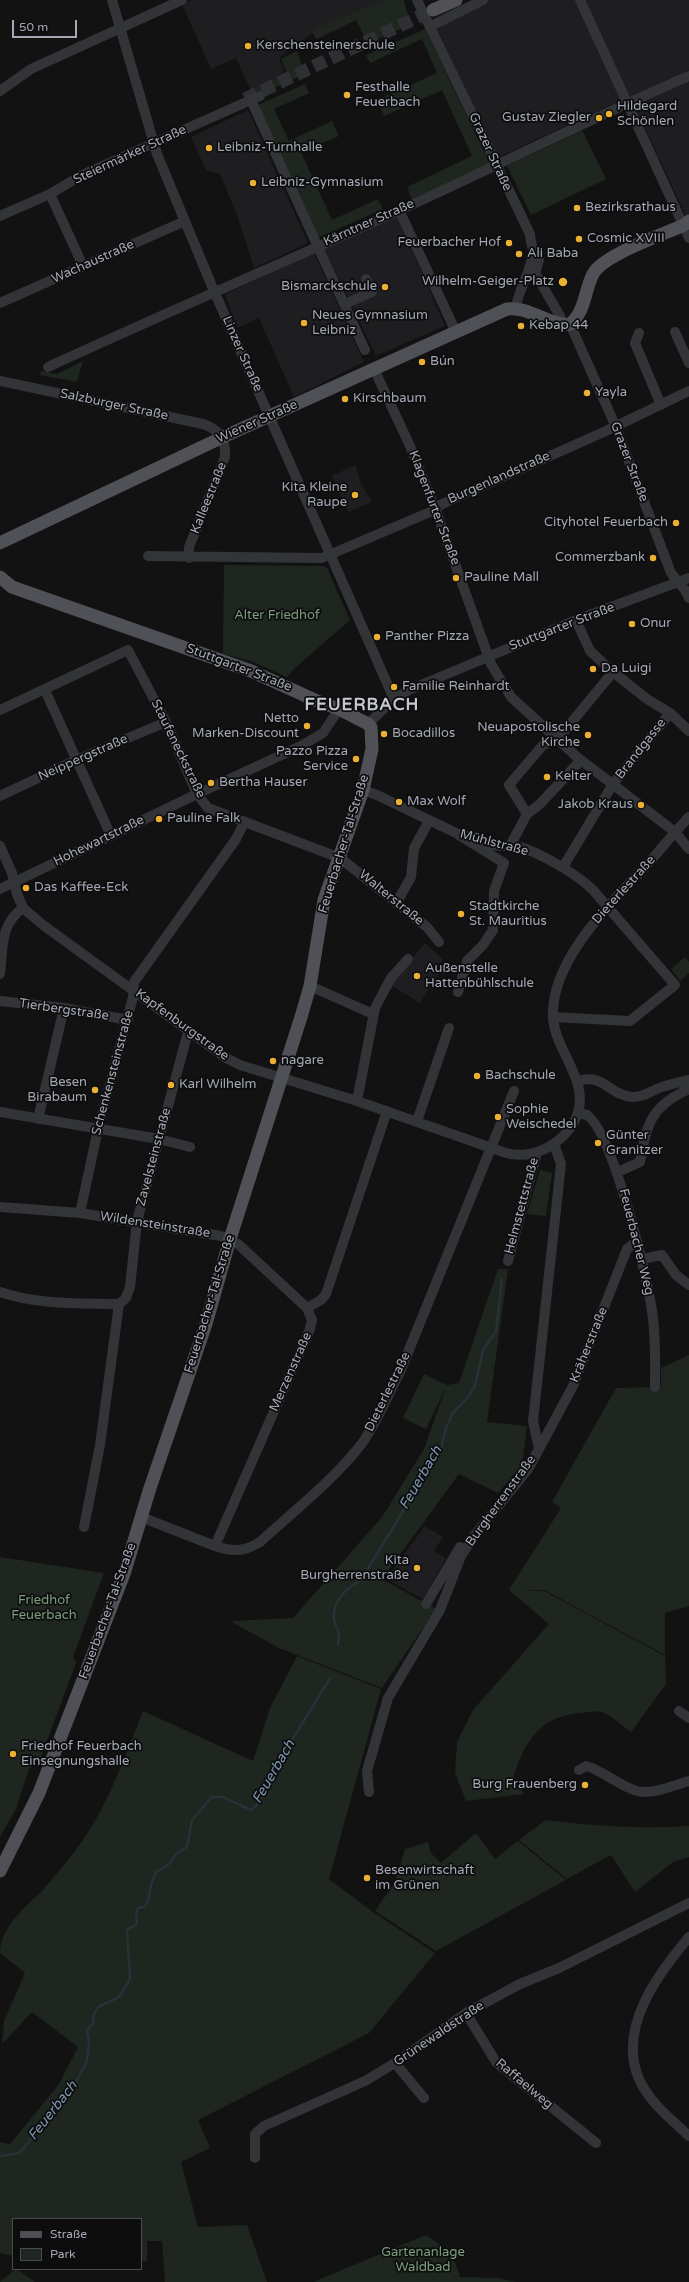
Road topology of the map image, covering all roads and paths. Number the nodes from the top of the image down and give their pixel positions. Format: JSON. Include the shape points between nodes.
{"nodes":[{"id":1,"x":112,"y":0,"type":"edge"},
{"id":2,"x":182,"y":0,"type":"edge"},
{"id":3,"x":417,"y":0,"type":"edge"},
{"id":4,"x":456,"y":0,"type":"edge"},
{"id":5,"x":483,"y":0,"type":"edge"},
{"id":6,"x":580,"y":0,"type":"edge"},
{"id":7,"x":432,"y":7,"type":"edge"},
{"id":8,"x":431,"y":26,"type":"junction"},
{"id":9,"x":120,"y":28,"type":"junction"},
{"id":10,"x":689,"y":76,"type":"edge"},
{"id":11,"x":0,"y":91,"type":"edge"},
{"id":12,"x":628,"y":102,"type":"junction"},
{"id":13,"x":154,"y":143,"type":"junction"},
{"id":14,"x":496,"y":165,"type":"junction"},
{"id":15,"x":50,"y":194,"type":"junction"},
{"id":16,"x":399,"y":210,"type":"junction"},
{"id":17,"x":0,"y":216,"type":"edge"},
{"id":18,"x":185,"y":221,"type":"junction"},
{"id":19,"x":688,"y":227,"type":"edge"},
{"id":20,"x":317,"y":246,"type":"junction"},
{"id":21,"x":538,"y":260,"type":"dead end"},
{"id":22,"x":83,"y":266,"type":"junction"},
{"id":23,"x":366,"y":279,"type":"dead end"},
{"id":24,"x":214,"y":291,"type":"junction"},
{"id":25,"x":0,"y":303,"type":"edge"},
{"id":26,"x":345,"y":304,"type":"junction"},
{"id":27,"x":516,"y":308,"type":"junction"},
{"id":28,"x":564,"y":324,"type":"junction"},
{"id":29,"x":456,"y":332,"type":"junction"},
{"id":30,"x":675,"y":332,"type":"dead end"},
{"id":31,"x":639,"y":333,"type":"dead end"},
{"id":32,"x":366,"y":350,"type":"dead end"},
{"id":33,"x":689,"y":362,"type":"edge"},
{"id":34,"x":48,"y":366,"type":"dead end"},
{"id":35,"x":374,"y":369,"type":"junction"},
{"id":36,"x":0,"y":380,"type":"edge"},
{"id":37,"x":689,"y":391,"type":"edge"},
{"id":38,"x":661,"y":405,"type":"junction"},
{"id":39,"x":270,"y":417,"type":"junction"},
{"id":40,"x":616,"y":426,"type":"junction"},
{"id":41,"x":223,"y":437,"type":"junction"},
{"id":42,"x":435,"y":508,"type":"junction"},
{"id":43,"x":0,"y":542,"type":"edge"},
{"id":44,"x":330,"y":555,"type":"junction"},
{"id":45,"x":148,"y":556,"type":"dead end"},
{"id":46,"x":189,"y":558,"type":"junction"},
{"id":47,"x":0,"y":577,"type":"edge"},
{"id":48,"x":689,"y":578,"type":"edge"},
{"id":49,"x":678,"y":582,"type":"junction"},
{"id":50,"x":689,"y":598,"type":"edge"},
{"id":51,"x":576,"y":620,"type":"junction"},
{"id":52,"x":488,"y":656,"type":"junction"},
{"id":53,"x":613,"y":672,"type":"junction"},
{"id":54,"x":45,"y":690,"type":"junction"},
{"id":55,"x":394,"y":699,"type":"junction"},
{"id":56,"x":339,"y":709,"type":"junction"},
{"id":57,"x":0,"y":710,"type":"edge"},
{"id":58,"x":670,"y":713,"type":"junction"},
{"id":59,"x":166,"y":722,"type":"junction"},
{"id":60,"x":368,"y":724,"type":"junction"},
{"id":61,"x":689,"y":731,"type":"edge"},
{"id":62,"x":557,"y":740,"type":"junction"},
{"id":63,"x":76,"y":760,"type":"junction"},
{"id":64,"x":581,"y":760,"type":"junction"},
{"id":65,"x":614,"y":784,"type":"junction"},
{"id":66,"x":363,"y":790,"type":"junction"},
{"id":67,"x":197,"y":794,"type":"junction"},
{"id":68,"x":0,"y":796,"type":"edge"},
{"id":69,"x":527,"y":814,"type":"junction"},
{"id":70,"x":689,"y":817,"type":"edge"},
{"id":71,"x":429,"y":820,"type":"junction"},
{"id":72,"x":244,"y":823,"type":"junction"},
{"id":73,"x":676,"y":832,"type":"junction"},
{"id":74,"x":458,"y":834,"type":"junction"},
{"id":75,"x":111,"y":836,"type":"junction"},
{"id":76,"x":0,"y":846,"type":"edge"},
{"id":77,"x":510,"y":846,"type":"junction"},
{"id":78,"x":689,"y":849,"type":"edge"},
{"id":79,"x":340,"y":858,"type":"junction"},
{"id":80,"x":563,"y":867,"type":"junction"},
{"id":81,"x":14,"y":882,"type":"junction"},
{"id":82,"x":0,"y":889,"type":"edge"},
{"id":83,"x":398,"y":902,"type":"junction"},
{"id":84,"x":607,"y":905,"type":"junction"},
{"id":85,"x":23,"y":908,"type":"junction"},
{"id":86,"x":439,"y":942,"type":"dead end"},
{"id":87,"x":408,"y":959,"type":"dead end"},
{"id":88,"x":0,"y":974,"type":"edge"},
{"id":89,"x":310,"y":986,"type":"junction"},
{"id":90,"x":134,"y":991,"type":"junction"},
{"id":91,"x":458,"y":992,"type":"dead end"},
{"id":92,"x":0,"y":1001,"type":"edge"},
{"id":93,"x":64,"y":1008,"type":"junction"},
{"id":94,"x":373,"y":1014,"type":"junction"},
{"id":95,"x":553,"y":1018,"type":"junction"},
{"id":96,"x":128,"y":1020,"type":"junction"},
{"id":97,"x":450,"y":1028,"type":"dead end"},
{"id":98,"x":188,"y":1032,"type":"junction"},
{"id":99,"x":281,"y":1077,"type":"junction"},
{"id":100,"x":689,"y":1080,"type":"edge"},
{"id":101,"x":578,"y":1081,"type":"junction"},
{"id":102,"x":689,"y":1089,"type":"edge"},
{"id":103,"x":514,"y":1091,"type":"dead end"},
{"id":104,"x":357,"y":1100,"type":"junction"},
{"id":105,"x":387,"y":1111,"type":"junction"},
{"id":106,"x":0,"y":1112,"type":"edge"},
{"id":107,"x":578,"y":1113,"type":"junction"},
{"id":108,"x":38,"y":1120,"type":"junction"},
{"id":109,"x":417,"y":1121,"type":"junction"},
{"id":110,"x":98,"y":1129,"type":"junction"},
{"id":111,"x":159,"y":1139,"type":"junction"},
{"id":112,"x":554,"y":1144,"type":"junction"},
{"id":113,"x":190,"y":1147,"type":"dead end"},
{"id":114,"x":492,"y":1148,"type":"junction"},
{"id":115,"x":537,"y":1152,"type":"junction"},
{"id":116,"x":618,"y":1172,"type":"junction"},
{"id":117,"x":0,"y":1207,"type":"edge"},
{"id":118,"x":80,"y":1213,"type":"junction"},
{"id":119,"x":137,"y":1221,"type":"junction"},
{"id":120,"x":230,"y":1239,"type":"junction"},
{"id":121,"x":636,"y":1242,"type":"junction"},
{"id":122,"x":642,"y":1260,"type":"junction"},
{"id":123,"x":508,"y":1261,"type":"dead end"},
{"id":124,"x":689,"y":1286,"type":"edge"},
{"id":125,"x":0,"y":1292,"type":"edge"},
{"id":126,"x":119,"y":1304,"type":"junction"},
{"id":127,"x":307,"y":1308,"type":"junction"},
{"id":128,"x":655,"y":1387,"type":"dead end"},
{"id":129,"x":539,"y":1448,"type":"junction"},
{"id":130,"x":141,"y":1517,"type":"junction"},
{"id":131,"x":84,"y":1527,"type":"dead end"},
{"id":132,"x":474,"y":1536,"type":"junction"},
{"id":133,"x":215,"y":1546,"type":"junction"},
{"id":134,"x":426,"y":1604,"type":"dead end"},
{"id":135,"x":679,"y":1711,"type":"dead end"},
{"id":136,"x":689,"y":1718,"type":"edge"},
{"id":137,"x":579,"y":1770,"type":"dead end"},
{"id":138,"x":689,"y":1781,"type":"edge"},
{"id":139,"x":368,"y":1792,"type":"dead end"},
{"id":140,"x":0,"y":1871,"type":"edge"},
{"id":141,"x":689,"y":1904,"type":"edge"},
{"id":142,"x":689,"y":1937,"type":"edge"},
{"id":143,"x":466,"y":2013,"type":"junction"},
{"id":144,"x":396,"y":2063,"type":"junction"},
{"id":145,"x":424,"y":2098,"type":"dead end"},
{"id":146,"x":689,"y":2136,"type":"edge"},
{"id":147,"x":596,"y":2143,"type":"dead end"},
{"id":148,"x":255,"y":2158,"type":"dead end"}],
"edges":[{"from":1,"to":9,"type":"street","name":"Linzer Straße"},
{"from":2,"to":9,"type":"street"},
{"from":3,"to":7,"type":"street","name":"Grazer Straße"},
{"from":4,"to":7,"type":"main road"},
{"from":5,"to":8,"type":"street"},
{"from":6,"to":12,"type":"street"},
{"from":7,"to":8,"type":"street","name":"Grazer Straße"},
{"from":8,"to":14,"type":"street","name":"Grazer Straße"},
{"from":9,"to":11,"type":"street","via":[[31,69]]},
{"from":9,"to":13,"type":"street","name":"Linzer Straße"},
{"from":10,"to":12,"type":"street","name":"Kärntner Straße"},
{"from":12,"to":14,"type":"street","name":"Kärntner Straße"},
{"from":12,"to":19,"type":"street"},
{"from":13,"to":15,"type":"street","name":"Steiermärker Straße","via":[[82,175]]},
{"from":13,"to":18,"type":"street","name":"Linzer Straße"},
{"from":13,"to":20,"type":"street","name":"Steiermärker Straße","via":[[255,98]]},
{"from":14,"to":16,"type":"street","name":"Kärntner Straße"},
{"from":14,"to":27,"type":"street","name":"Grazer Straße","via":[[530,234],[533,250]]},
{"from":15,"to":17,"type":"street","name":"Steiermärker Straße"},
{"from":15,"to":22,"type":"street"},
{"from":16,"to":20,"type":"street","name":"Kärntner Straße"},
{"from":16,"to":29,"type":"street"},
{"from":18,"to":22,"type":"street","name":"Wachaustraße"},
{"from":18,"to":24,"type":"street","name":"Linzer Straße"},
{"from":19,"to":28,"type":"main road","via":[[611,257],[599,266],[578,306],[577,319]]},
{"from":20,"to":24,"type":"street","name":"Kärntner Straße"},
{"from":20,"to":26,"type":"street"},
{"from":21,"to":28,"type":"street","via":[[540,278]]},
{"from":22,"to":25,"type":"street","name":"Wachaustraße"},
{"from":23,"to":26,"type":"street","via":[[372,292]]},
{"from":24,"to":34,"type":"street","name":"Kärntner Straße"},
{"from":24,"to":39,"type":"street","name":"Linzer Straße"},
{"from":26,"to":32,"type":"street"},
{"from":27,"to":28,"type":"main road"},
{"from":27,"to":29,"type":"main road","name":"Wiener Straße","via":[[507,309]]},
{"from":28,"to":40,"type":"street","name":"Grazer Straße"},
{"from":29,"to":35,"type":"main road","name":"Wiener Straße"},
{"from":30,"to":33,"type":"street"},
{"from":31,"to":38,"type":"street","via":[[634,343]]},
{"from":35,"to":39,"type":"main road","name":"Wiener Straße"},
{"from":35,"to":42,"type":"street","name":"Klagenfurter Straße","via":[[410,446]]},
{"from":36,"to":41,"type":"street","name":"Salzburger Straße","via":[[204,424]]},
{"from":37,"to":38,"type":"street","name":"Burgenlandstraße"},
{"from":38,"to":40,"type":"street","name":"Burgenlandstraße"},
{"from":39,"to":41,"type":"main road","name":"Wiener Straße"},
{"from":39,"to":44,"type":"street","name":"Linzer Straße"},
{"from":40,"to":42,"type":"street","name":"Burgenlandstraße"},
{"from":40,"to":49,"type":"street","name":"Grazer Straße","via":[[671,574]]},
{"from":41,"to":43,"type":"main road","name":"Wiener Straße"},
{"from":41,"to":46,"type":"street","name":"Kalleestraße","via":[[225,457],[189,547]]},
{"from":42,"to":44,"type":"street","name":"Burgenlandstraße"},
{"from":42,"to":52,"type":"street","name":"Klagenfurter Straße"},
{"from":44,"to":46,"type":"street","name":"Burgenlandstraße","via":[[322,558]]},
{"from":44,"to":55,"type":"street","name":"Linzer Straße"},
{"from":45,"to":46,"type":"street","name":"Burgenlandstraße"},
{"from":47,"to":56,"type":"main road","name":"Stuttgarter Straße","via":[[12,587],[223,660]]},
{"from":48,"to":49,"type":"street","name":"Stuttgarter Straße"},
{"from":49,"to":50,"type":"street","name":"Grazer Straße"},
{"from":49,"to":51,"type":"street","name":"Stuttgarter Straße"},
{"from":51,"to":52,"type":"street","name":"Stuttgarter Straße"},
{"from":51,"to":53,"type":"street","via":[[587,647]]},
{"from":52,"to":55,"type":"street","name":"Stuttgarter Straße"},
{"from":52,"to":62,"type":"street","name":"Klagenfurter Straße","via":[[510,697]]},
{"from":53,"to":58,"type":"street","via":[[647,699]]},
{"from":53,"to":62,"type":"street"},
{"from":54,"to":57,"type":"street"},
{"from":54,"to":59,"type":"street","name":"Staufeneckstraße","via":[[128,650]]},
{"from":54,"to":63,"type":"street"},
{"from":55,"to":60,"type":"street","name":"Stuttgarter Straße"},
{"from":56,"to":60,"type":"main road","name":"Stuttgarter Straße"},
{"from":56,"to":67,"type":"street","name":"Hohewartstraße","via":[[323,733],[301,746]]},
{"from":58,"to":61,"type":"street"},
{"from":58,"to":65,"type":"street","name":"Brandgasse"},
{"from":59,"to":63,"type":"street","name":"Neippergstraße"},
{"from":59,"to":67,"type":"street","name":"Staufeneckstraße"},
{"from":60,"to":66,"type":"main road","name":"Feuerbacher-Tal-Straße","via":[[373,731],[373,739]]},
{"from":62,"to":64,"type":"street","name":"Klagenfurter Straße"},
{"from":62,"to":69,"type":"street","via":[[543,745],[509,785]]},
{"from":63,"to":68,"type":"street","name":"Neippergstraße"},
{"from":63,"to":75,"type":"street"},
{"from":64,"to":65,"type":"street","name":"Klagenfurter Straße"},
{"from":64,"to":69,"type":"street","via":[[540,804]]},
{"from":65,"to":73,"type":"street","name":"Klagenfurter Straße"},
{"from":65,"to":80,"type":"street","name":"Brandgasse"},
{"from":66,"to":71,"type":"street","name":"Mühlstraße"},
{"from":66,"to":79,"type":"main road","name":"Feuerbacher-Tal-Straße"},
{"from":67,"to":72,"type":"street","name":"Staufeneckstraße","via":[[208,808]]},
{"from":67,"to":75,"type":"street","name":"Hohewartstraße"},
{"from":69,"to":77,"type":"street"},
{"from":70,"to":73,"type":"street","name":"Dieterlestraße"},
{"from":71,"to":74,"type":"street","name":"Mühlstraße"},
{"from":71,"to":83,"type":"street","via":[[416,844],[411,878]]},
{"from":72,"to":79,"type":"street","name":"Staufeneckstraße"},
{"from":72,"to":90,"type":"street","name":"Schenkensteinstraße","via":[[236,839],[134,982]]},
{"from":73,"to":78,"type":"street","name":"Klagenfurter Straße"},
{"from":73,"to":84,"type":"street","name":"Dieterlestraße"},
{"from":74,"to":77,"type":"street","name":"Mühlstraße","via":[[468,834],[492,845]]},
{"from":74,"to":91,"type":"street","via":[[504,863],[492,900],[492,930],[483,946],[467,961]]},
{"from":75,"to":81,"type":"street","name":"Hohewartstraße"},
{"from":76,"to":81,"type":"street"},
{"from":77,"to":80,"type":"street","name":"Mühlstraße","via":[[518,847]]},
{"from":79,"to":83,"type":"street","name":"Walterstraße"},
{"from":79,"to":89,"type":"main road","name":"Feuerbacher-Tal-Straße","via":[[324,900]]},
{"from":80,"to":84,"type":"street","name":"Mühlstraße","via":[[584,881]]},
{"from":81,"to":82,"type":"street","name":"Hohewartstraße"},
{"from":81,"to":85,"type":"street"},
{"from":83,"to":86,"type":"street","name":"Walterstraße","via":[[427,927]]},
{"from":84,"to":95,"type":"street","name":"Dieterlestraße","via":[[565,968],[557,990]]},
{"from":84,"to":95,"type":"street","name":"Mühlstraße","via":[[675,985],[630,1021]]},
{"from":85,"to":88,"type":"street","via":[[9,919]]},
{"from":85,"to":90,"type":"street","name":"Kapfenburgstraße"},
{"from":87,"to":94,"type":"street","via":[[386,986]]},
{"from":89,"to":94,"type":"street"},
{"from":89,"to":99,"type":"main road","name":"Feuerbacher-Tal-Straße"},
{"from":90,"to":96,"type":"street","name":"Schenkensteinstraße"},
{"from":90,"to":98,"type":"street","name":"Kapfenburgstraße"},
{"from":92,"to":93,"type":"street","name":"Tierbergstraße"},
{"from":93,"to":96,"type":"street","name":"Tierbergstraße"},
{"from":93,"to":108,"type":"street"},
{"from":94,"to":104,"type":"street"},
{"from":95,"to":101,"type":"street","via":[[558,1040]]},
{"from":96,"to":110,"type":"street","name":"Schenkensteinstraße"},
{"from":97,"to":109,"type":"street"},
{"from":98,"to":99,"type":"street","name":"Kapfenburgstraße","via":[[233,1062]]},
{"from":98,"to":111,"type":"street","name":"Zavelsteinstraße"},
{"from":99,"to":104,"type":"street","name":"Kapfenburgstraße"},
{"from":99,"to":120,"type":"main road","name":"Feuerbacher-Tal-Straße"},
{"from":100,"to":101,"type":"street","via":[[633,1097],[622,1094],[598,1079]]},
{"from":101,"to":107,"type":"street"},
{"from":102,"to":116,"type":"street","via":[[662,1104],[645,1131],[640,1162]]},
{"from":103,"to":114,"type":"street","name":"Dieterlestraße"},
{"from":104,"to":105,"type":"street","name":"Kapfenburgstraße"},
{"from":105,"to":109,"type":"street","name":"Kapfenburgstraße"},
{"from":105,"to":127,"type":"street","via":[[326,1294]]},
{"from":106,"to":108,"type":"street"},
{"from":107,"to":112,"type":"street","via":[[569,1129]]},
{"from":107,"to":116,"type":"street","name":"Feuerbacher Weg","via":[[586,1115],[595,1124]]},
{"from":108,"to":110,"type":"street"},
{"from":109,"to":114,"type":"street","name":"Kapfenburgstraße"},
{"from":110,"to":111,"type":"street"},
{"from":110,"to":118,"type":"street","name":"Schenkensteinstraße"},
{"from":111,"to":113,"type":"street"},
{"from":111,"to":119,"type":"street","name":"Zavelsteinstraße"},
{"from":112,"to":115,"type":"street"},
{"from":112,"to":129,"type":"street","name":"Burgherrenstraße","via":[[561,1164],[533,1421]]},
{"from":114,"to":115,"type":"street","name":"Kapfenburgstraße","via":[[513,1154]]},
{"from":114,"to":133,"type":"street","name":"Dieterlestraße","via":[[400,1372],[363,1441],[333,1474],[260,1542],[244,1550],[228,1550]]},
{"from":115,"to":123,"type":"street","name":"Helmstettstraße"},
{"from":116,"to":121,"type":"street","name":"Feuerbacher Weg"},
{"from":117,"to":118,"type":"street","name":"Wildensteinstraße"},
{"from":118,"to":119,"type":"street","name":"Wildensteinstraße"},
{"from":119,"to":120,"type":"street","name":"Wildensteinstraße"},
{"from":119,"to":126,"type":"street","name":"Zavelsteinstraße","via":[[130,1287],[126,1298]]},
{"from":120,"to":127,"type":"street","name":"Wildensteinstraße","via":[[257,1260]]},
{"from":120,"to":130,"type":"main road","name":"Feuerbacher-Tal-Straße","via":[[206,1324]]},
{"from":121,"to":122,"type":"street","name":"Feuerbacher Weg"},
{"from":121,"to":129,"type":"street","name":"Kräherstraße","via":[[627,1249],[573,1386]]},
{"from":122,"to":124,"type":"street","via":[[662,1255],[676,1275]]},
{"from":122,"to":128,"type":"street","name":"Feuerbacher Weg","via":[[653,1312]]},
{"from":125,"to":126,"type":"street","via":[[57,1303]]},
{"from":126,"to":131,"type":"street","name":"Zavelsteinstraße","via":[[100,1446]]},
{"from":127,"to":133,"type":"street","name":"Merzenstraße","via":[[312,1320],[310,1329]]},
{"from":129,"to":132,"type":"street","name":"Burgherrenstraße","via":[[528,1469]]},
{"from":130,"to":133,"type":"street","name":"Dieterlestraße"},
{"from":130,"to":140,"type":"main road","name":"Feuerbacher-Tal-Straße","via":[[124,1574],[54,1757]]},
{"from":132,"to":134,"type":"street","via":[[464,1541]]},
{"from":132,"to":139,"type":"street","name":"Burgherrenstraße","via":[[461,1556],[440,1610],[388,1698],[367,1771]]},
{"from":135,"to":136,"type":"street"},
{"from":137,"to":138,"type":"street","via":[[586,1766],[596,1769],[637,1791],[651,1791]]},
{"from":141,"to":143,"type":"street","name":"Grünewaldstraße","via":[[559,1968],[520,1984]]},
{"from":142,"to":146,"type":"street","via":[[650,1989],[635,2032],[632,2053],[640,2080],[650,2096]]},
{"from":143,"to":144,"type":"street","name":"Grünewaldstraße"},
{"from":143,"to":147,"type":"street","name":"Raffaelweg","via":[[496,2062]]},
{"from":144,"to":145,"type":"street"},
{"from":144,"to":148,"type":"street","name":"Grünewaldstraße","via":[[356,2086],[264,2126],[255,2134]]}]}
